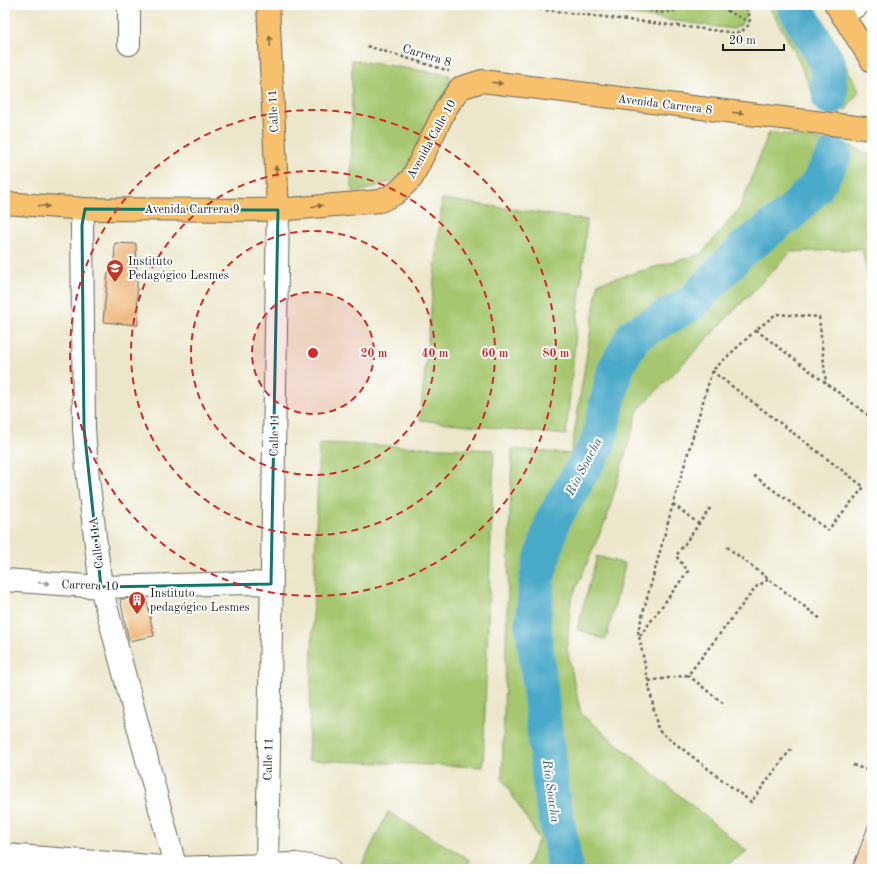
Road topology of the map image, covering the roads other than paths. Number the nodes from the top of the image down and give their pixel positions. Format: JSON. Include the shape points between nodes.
{"nodes":[{"id":1,"x":129,"y":5,"type":"edge"},
{"id":2,"x":268,"y":5,"type":"edge"},
{"id":3,"x":845,"y":8,"type":"edge"},
{"id":4,"x":129,"y":44,"type":"dead end"},
{"id":5,"x":872,"y":61,"type":"edge"},
{"id":6,"x":460,"y":88,"type":"joint"},
{"id":7,"x":872,"y":129,"type":"edge"},
{"id":8,"x":380,"y":201,"type":"joint"},
{"id":9,"x":5,"y":203,"type":"edge"},
{"id":10,"x":85,"y":209,"type":"junction"},
{"id":11,"x":278,"y":210,"type":"junction"},
{"id":12,"x":5,"y":580,"type":"edge"},
{"id":13,"x":272,"y":584,"type":"junction"},
{"id":14,"x":101,"y":587,"type":"junction"},
{"id":15,"x":5,"y":855,"type":"edge"},
{"id":16,"x":267,"y":865,"type":"junction"},
{"id":17,"x":176,"y":869,"type":"edge"},
{"id":18,"x":329,"y":869,"type":"edge"}],
"edges":[{"from":1,"to":4,"type":"street"},
{"from":11,"to":2,"type":"main road","name":"Calle 11","one_way":true},
{"from":3,"to":5,"type":"main road"},
{"from":6,"to":7,"type":"main road","name":"Avenida Carrera 8","one_way":true,"via":[[482,81]]},
{"from":6,"to":8,"type":"main road","name":"Avenida Calle 10","via":[[446,108],[412,178],[395,194]]},
{"from":11,"to":8,"type":"main road","name":"Avenida Carrera 9","one_way":true},
{"from":9,"to":10,"type":"main road","name":"Avenida Carrera 9","one_way":true},
{"from":10,"to":11,"type":"main road","name":"Avenida Carrera 9"},
{"from":10,"to":14,"type":"street","name":"Calle 11A","via":[[82,225],[84,428]]},
{"from":11,"to":13,"type":"street","name":"Calle 11"},
{"from":12,"to":14,"type":"street","name":"Carrera 10","one_way":true},
{"from":13,"to":14,"type":"street","name":"Carrera 10"},
{"from":13,"to":16,"type":"street","name":"Calle 11"},
{"from":14,"to":17,"type":"street","name":"Calle 11A"},
{"from":15,"to":17,"type":"street"},
{"from":16,"to":17,"type":"street"},
{"from":16,"to":18,"type":"street","via":[[296,864]]}]}
